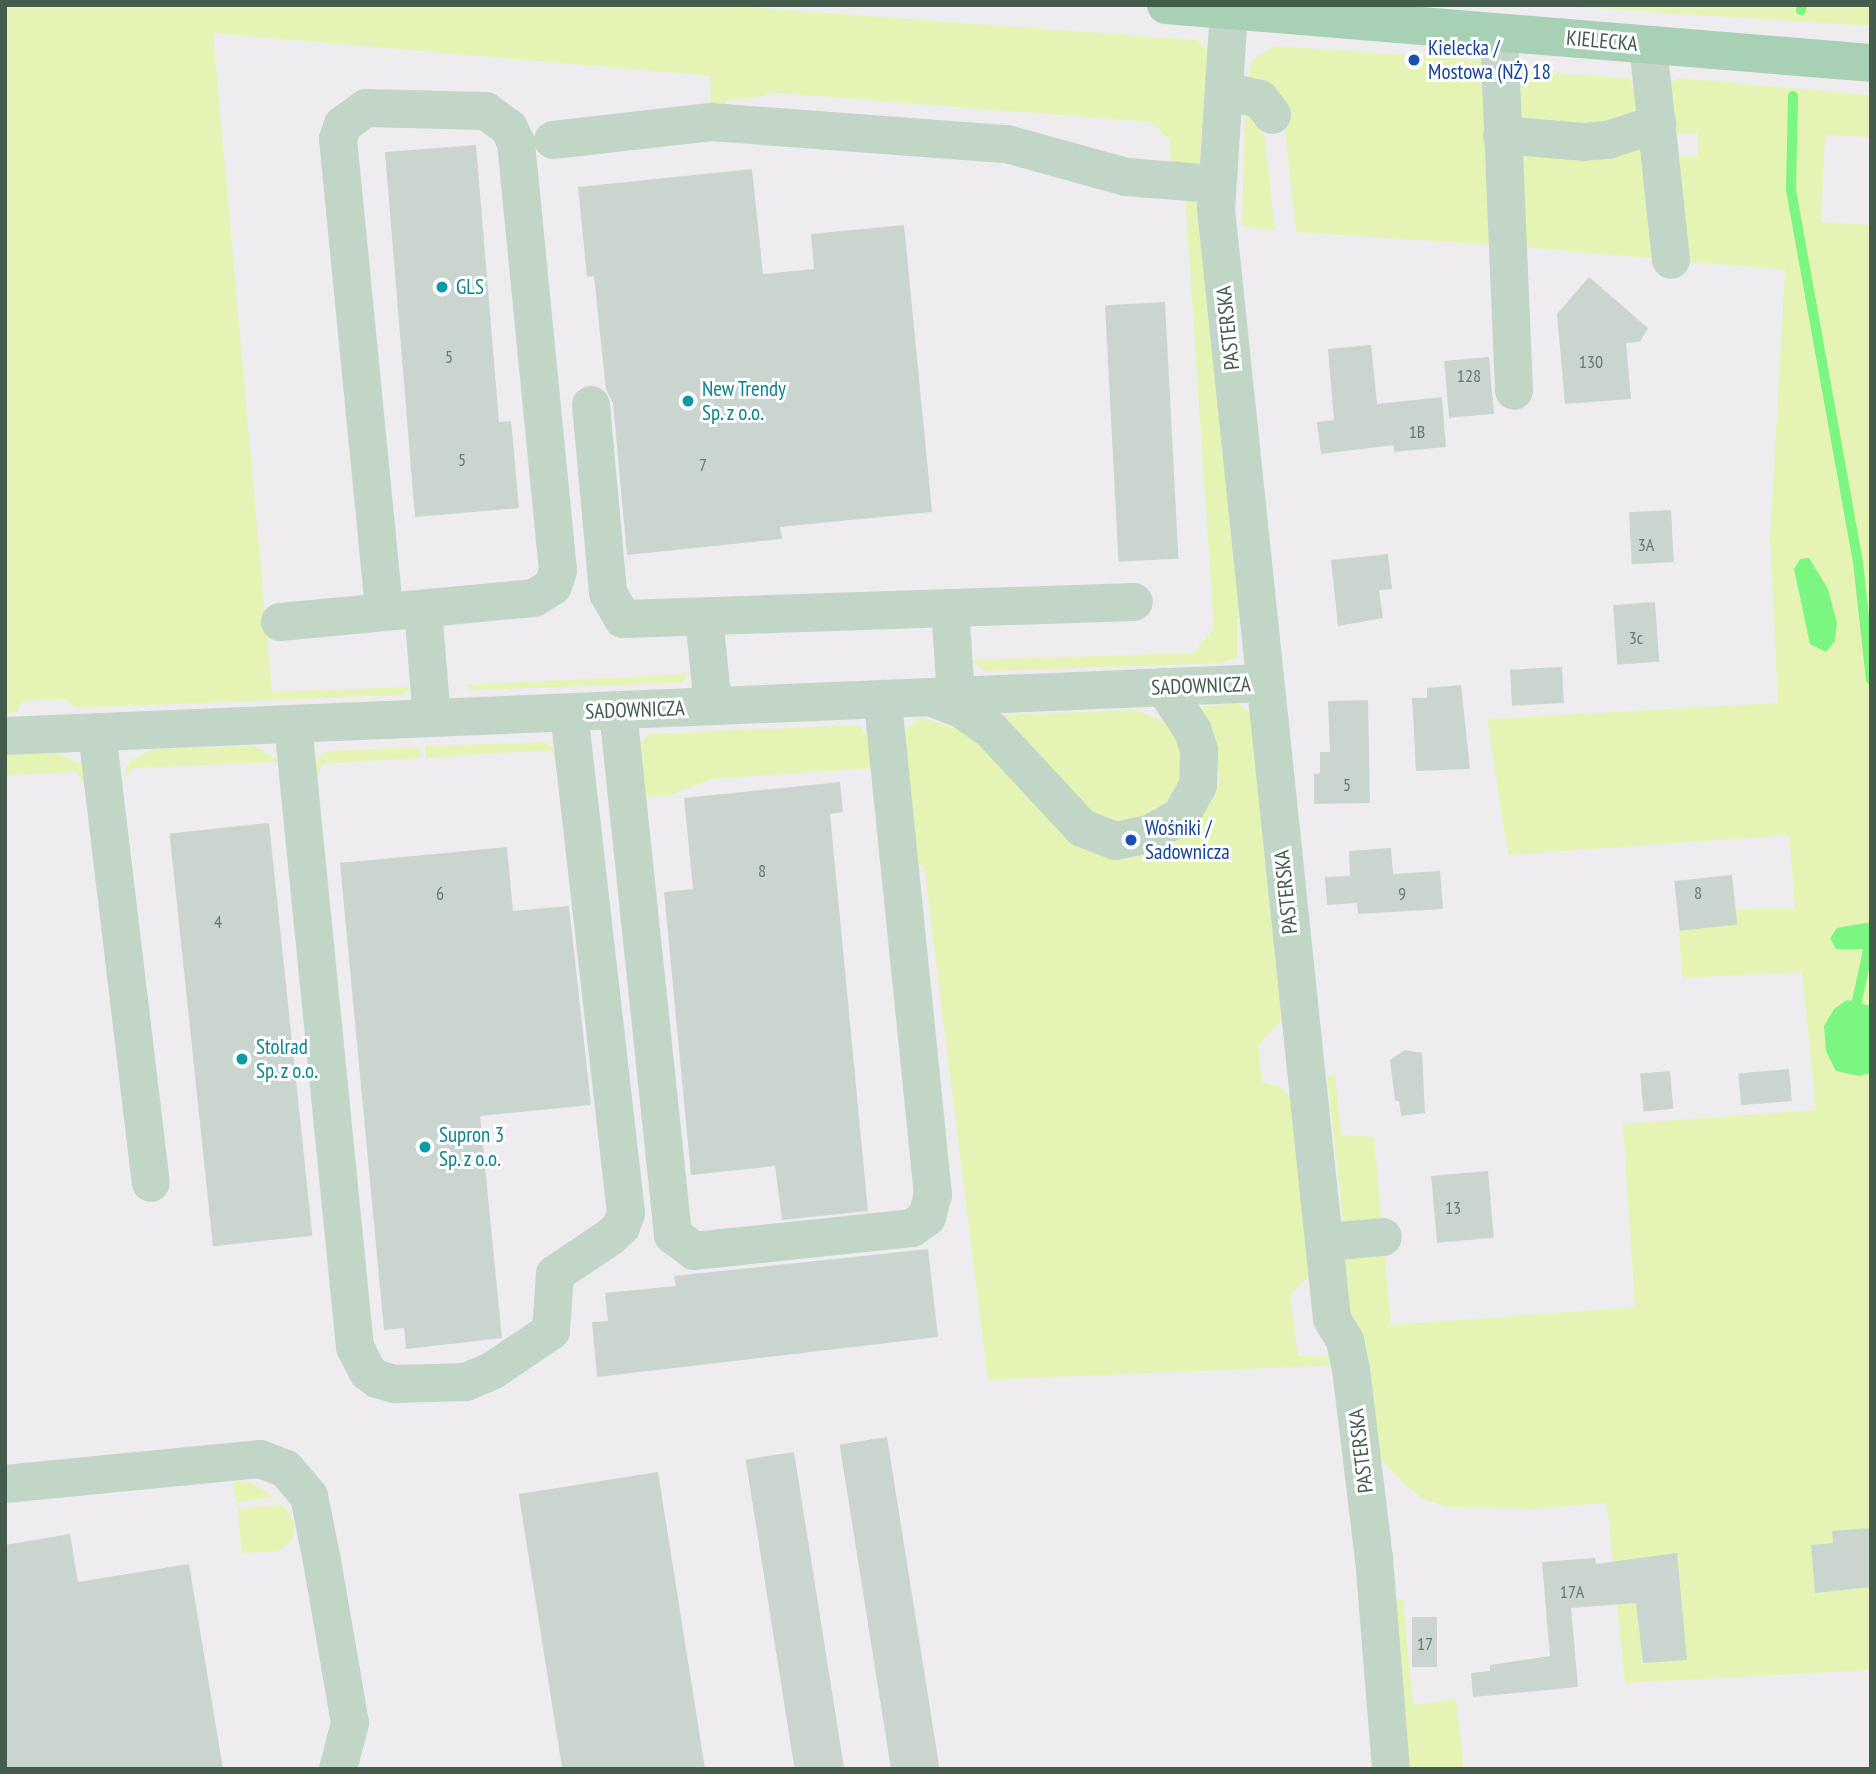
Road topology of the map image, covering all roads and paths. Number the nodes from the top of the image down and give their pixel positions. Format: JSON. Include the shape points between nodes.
{"nodes":[{"id":1,"x":1166,"y":5,"type":"edge"},
{"id":2,"x":1230,"y":10,"type":"junction"},
{"id":3,"x":1499,"y":33,"type":"junction"},
{"id":4,"x":1648,"y":45,"type":"junction"},
{"id":5,"x":1871,"y":63,"type":"edge"},
{"id":6,"x":1225,"y":90,"type":"junction"},
{"id":7,"x":1272,"y":115,"type":"dead end"},
{"id":8,"x":1657,"y":124,"type":"junction"},
{"id":9,"x":1502,"y":135,"type":"junction"},
{"id":10,"x":553,"y":140,"type":"dead end"},
{"id":11,"x":1215,"y":184,"type":"junction"},
{"id":12,"x":1671,"y":260,"type":"dead end"},
{"id":13,"x":1514,"y":391,"type":"dead end"},
{"id":14,"x":591,"y":405,"type":"dead end"},
{"id":15,"x":1134,"y":602,"type":"dead end"},
{"id":16,"x":423,"y":608,"type":"junction"},
{"id":17,"x":950,"y":608,"type":"junction"},
{"id":18,"x":384,"y":612,"type":"junction"},
{"id":19,"x":704,"y":617,"type":"junction"},
{"id":20,"x":279,"y":622,"type":"dead end"},
{"id":21,"x":1264,"y":683,"type":"junction"},
{"id":22,"x":1164,"y":687,"type":"junction"},
{"id":23,"x":943,"y":697,"type":"junction"},
{"id":24,"x":883,"y":699,"type":"junction"},
{"id":25,"x":713,"y":706,"type":"junction"},
{"id":26,"x":618,"y":710,"type":"junction"},
{"id":27,"x":569,"y":712,"type":"junction"},
{"id":28,"x":432,"y":718,"type":"junction"},
{"id":29,"x":293,"y":724,"type":"junction"},
{"id":30,"x":97,"y":732,"type":"junction"},
{"id":31,"x":5,"y":736,"type":"edge"},
{"id":32,"x":151,"y":1183,"type":"dead end"},
{"id":33,"x":1383,"y":1237,"type":"dead end"},
{"id":34,"x":1324,"y":1242,"type":"junction"},
{"id":35,"x":5,"y":1484,"type":"edge"},
{"id":36,"x":338,"y":1769,"type":"edge"},
{"id":37,"x":1391,"y":1769,"type":"edge"}],
"edges":[{"from":1,"to":2,"type":"main road","name":"KIELECKA"},
{"from":2,"to":3,"type":"main road","name":"KIELECKA"},
{"from":2,"to":6,"type":"street","name":"PASTERSKA"},
{"from":3,"to":4,"type":"main road","name":"KIELECKA"},
{"from":3,"to":9,"type":"street"},
{"from":4,"to":5,"type":"main road","name":"KIELECKA"},
{"from":4,"to":8,"type":"street"},
{"from":6,"to":7,"type":"street","via":[[1260,99]]},
{"from":6,"to":11,"type":"street","name":"PASTERSKA"},
{"from":8,"to":9,"type":"street","via":[[1608,140],[1583,142]]},
{"from":8,"to":12,"type":"street"},
{"from":9,"to":13,"type":"street"},
{"from":10,"to":11,"type":"street","via":[[724,123],[1007,144],[1126,177]]},
{"from":11,"to":21,"type":"street","name":"PASTERSKA"},
{"from":14,"to":19,"type":"street","via":[[608,593],[614,607],[624,619]]},
{"from":15,"to":17,"type":"street"},
{"from":16,"to":18,"type":"street"},
{"from":16,"to":18,"type":"street","via":[[534,598],[553,586],[558,570],[516,143],[509,128],[486,111],[381,105],[354,115],[342,125],[338,138]]},
{"from":16,"to":28,"type":"street"},
{"from":17,"to":19,"type":"street"},
{"from":17,"to":23,"type":"street"},
{"from":18,"to":20,"type":"street"},
{"from":19,"to":25,"type":"street"},
{"from":21,"to":22,"type":"street","name":"SADOWNICZA"},
{"from":21,"to":34,"type":"street","name":"PASTERSKA"},
{"from":22,"to":23,"type":"street","name":"SADOWNICZA"},
{"from":22,"to":23,"type":"street","via":[[1193,731],[1199,750],[1198,785],[1181,816],[1149,834],[1116,841],[1082,828],[991,730]]},
{"from":23,"to":24,"type":"street","name":"SADOWNICZA"},
{"from":24,"to":25,"type":"street","name":"SADOWNICZA"},
{"from":24,"to":26,"type":"street","via":[[931,1169],[933,1195],[928,1217],[912,1228],[694,1251],[673,1235]]},
{"from":25,"to":26,"type":"street","name":"SADOWNICZA"},
{"from":26,"to":27,"type":"street","name":"SADOWNICZA"},
{"from":27,"to":28,"type":"street","name":"SADOWNICZA"},
{"from":27,"to":29,"type":"street","via":[[626,1213],[621,1227],[610,1237],[555,1274],[551,1331],[492,1371],[466,1382],[395,1384],[377,1379],[355,1347]]},
{"from":28,"to":29,"type":"street","name":"SADOWNICZA"},
{"from":29,"to":30,"type":"street","name":"SADOWNICZA"},
{"from":30,"to":31,"type":"street","name":"SADOWNICZA"},
{"from":30,"to":32,"type":"street"},
{"from":33,"to":34,"type":"street"},
{"from":34,"to":37,"type":"street","name":"PASTERSKA","via":[[1332,1320],[1345,1341],[1353,1381],[1374,1558]]},
{"from":35,"to":36,"type":"street","via":[[260,1460],[286,1469],[308,1494],[313,1508],[350,1723]]}]}
